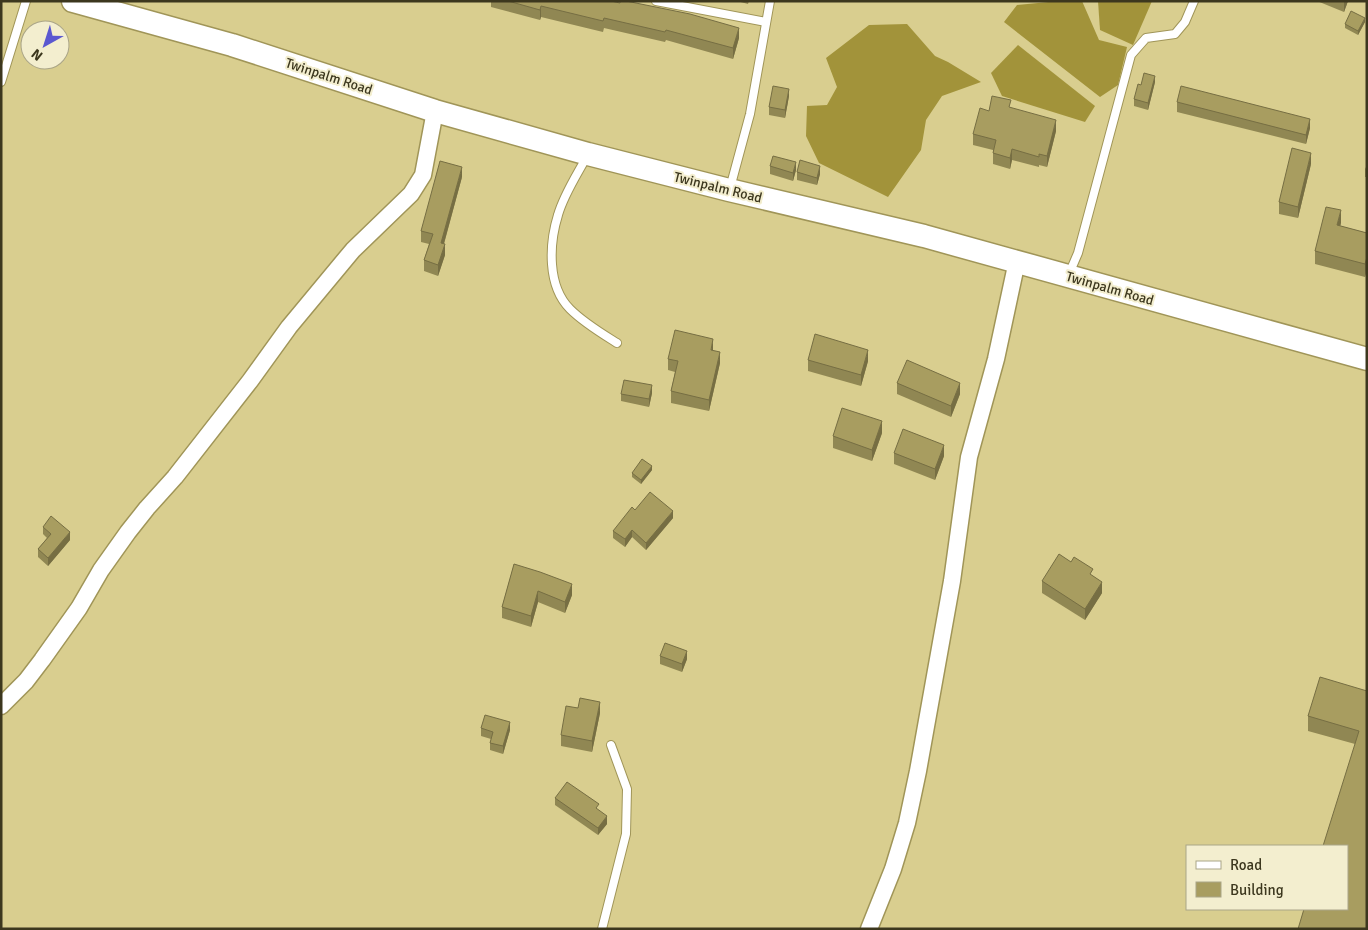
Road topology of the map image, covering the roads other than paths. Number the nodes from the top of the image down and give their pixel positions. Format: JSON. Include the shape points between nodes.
{"nodes":[{"id":1,"x":26,"y":1,"type":"edge"},
{"id":2,"x":73,"y":1,"type":"edge"},
{"id":3,"x":656,"y":1,"type":"edge"},
{"id":4,"x":770,"y":1,"type":"edge"},
{"id":5,"x":1194,"y":1,"type":"edge"},
{"id":6,"x":766,"y":22,"type":"junction"},
{"id":7,"x":1,"y":82,"type":"edge"},
{"id":8,"x":435,"y":111,"type":"junction"},
{"id":9,"x":588,"y":154,"type":"junction"},
{"id":10,"x":730,"y":190,"type":"junction"},
{"id":11,"x":1017,"y":261,"type":"junction"},
{"id":12,"x":1068,"y":276,"type":"junction"},
{"id":13,"x":617,"y":343,"type":"dead end"},
{"id":14,"x":1367,"y":359,"type":"edge"},
{"id":15,"x":1,"y":706,"type":"edge"},
{"id":16,"x":611,"y":745,"type":"dead end"},
{"id":17,"x":602,"y":929,"type":"edge"},
{"id":18,"x":869,"y":929,"type":"edge"}],
"edges":[{"from":1,"to":7,"type":"lane"},
{"from":2,"to":8,"type":"main road","name":"Twinpalm Road","via":[[232,45]]},
{"from":3,"to":6,"type":"lane"},
{"from":4,"to":6,"type":"lane"},
{"from":5,"to":12,"type":"lane","via":[[1185,22],[1175,34],[1146,38],[1131,55],[1078,253]]},
{"from":6,"to":10,"type":"lane","via":[[750,114]]},
{"from":8,"to":9,"type":"main road","name":"Twinpalm Road"},
{"from":8,"to":15,"type":"street","via":[[423,175],[411,194],[353,250],[289,327],[175,477],[128,532],[42,660]]},
{"from":9,"to":10,"type":"main road","name":"Twinpalm Road"},
{"from":9,"to":13,"type":"lane","via":[[558,215],[550,254],[555,284],[569,308],[592,328]]},
{"from":10,"to":11,"type":"main road","name":"Twinpalm Road"},
{"from":11,"to":12,"type":"main road","name":"Twinpalm Road"},
{"from":11,"to":18,"type":"street","via":[[996,359],[969,456],[952,581],[907,823]]},
{"from":12,"to":14,"type":"main road","name":"Twinpalm Road"},
{"from":16,"to":17,"type":"lane","via":[[627,789],[626,834]]}]}
